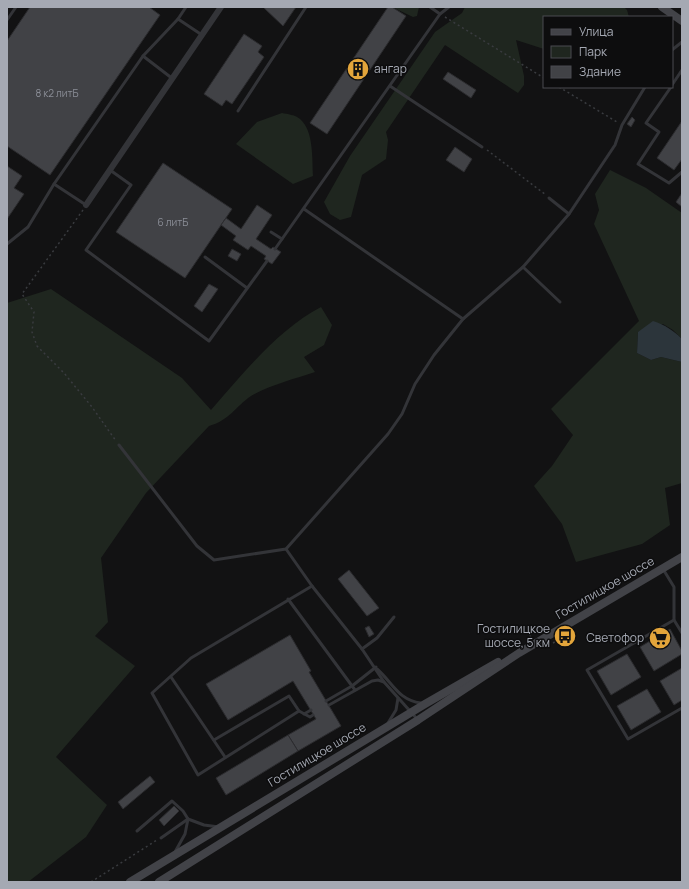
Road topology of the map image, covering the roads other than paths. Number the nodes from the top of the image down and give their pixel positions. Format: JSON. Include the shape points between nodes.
{"nodes":[{"id":1,"x":16,"y":7,"type":"edge"},
{"id":2,"x":186,"y":7,"type":"edge"},
{"id":3,"x":221,"y":7,"type":"edge"},
{"id":4,"x":306,"y":7,"type":"edge"},
{"id":5,"x":430,"y":7,"type":"edge"},
{"id":6,"x":449,"y":7,"type":"edge"},
{"id":7,"x":662,"y":7,"type":"edge"},
{"id":8,"x":440,"y":14,"type":"junction"},
{"id":9,"x":178,"y":19,"type":"junction"},
{"id":10,"x":7,"y":20,"type":"edge"},
{"id":11,"x":682,"y":21,"type":"edge"},
{"id":12,"x":202,"y":35,"type":"junction"},
{"id":13,"x":682,"y":42,"type":"edge"},
{"id":14,"x":673,"y":49,"type":"edge"},
{"id":15,"x":143,"y":56,"type":"junction"},
{"id":16,"x":682,"y":70,"type":"edge"},
{"id":17,"x":173,"y":79,"type":"junction"},
{"id":18,"x":673,"y":83,"type":"edge"},
{"id":19,"x":390,"y":86,"type":"junction"},
{"id":20,"x":644,"y":88,"type":"edge"},
{"id":21,"x":670,"y":88,"type":"edge"},
{"id":22,"x":238,"y":111,"type":"dead end"},
{"id":23,"x":482,"y":147,"type":"road end"},
{"id":24,"x":109,"y":170,"type":"junction"},
{"id":25,"x":682,"y":172,"type":"edge"},
{"id":26,"x":54,"y":184,"type":"junction"},
{"id":27,"x":549,"y":198,"type":"road end"},
{"id":28,"x":86,"y":205,"type":"joint"},
{"id":29,"x":304,"y":209,"type":"junction"},
{"id":30,"x":569,"y":214,"type":"junction"},
{"id":31,"x":271,"y":232,"type":"dead end"},
{"id":32,"x":282,"y":239,"type":"junction"},
{"id":33,"x":7,"y":244,"type":"edge"},
{"id":34,"x":275,"y":249,"type":"dead end"},
{"id":35,"x":205,"y":258,"type":"dead end"},
{"id":36,"x":267,"y":261,"type":"dead end"},
{"id":37,"x":523,"y":267,"type":"junction"},
{"id":38,"x":247,"y":288,"type":"junction"},
{"id":39,"x":560,"y":302,"type":"dead end"},
{"id":40,"x":463,"y":319,"type":"junction"},
{"id":41,"x":119,"y":446,"type":"road end"},
{"id":42,"x":286,"y":550,"type":"junction"},
{"id":43,"x":682,"y":557,"type":"edge"},
{"id":44,"x":663,"y":569,"type":"junction"},
{"id":45,"x":312,"y":586,"type":"junction"},
{"id":46,"x":288,"y":599,"type":"junction"},
{"id":47,"x":394,"y":617,"type":"dead end"},
{"id":48,"x":674,"y":620,"type":"junction"},
{"id":49,"x":682,"y":633,"type":"edge"},
{"id":50,"x":362,"y":649,"type":"junction"},
{"id":51,"x":519,"y":652,"type":"junction"},
{"id":52,"x":376,"y":667,"type":"junction"},
{"id":53,"x":171,"y":677,"type":"junction"},
{"id":54,"x":384,"y":682,"type":"junction"},
{"id":55,"x":352,"y":686,"type":"junction"},
{"id":56,"x":355,"y":690,"type":"junction"},
{"id":57,"x":398,"y":698,"type":"junction"},
{"id":58,"x":326,"y":701,"type":"dead end"},
{"id":59,"x":425,"y":704,"type":"junction"},
{"id":60,"x":329,"y":705,"type":"dead end"},
{"id":61,"x":682,"y":708,"type":"edge"},
{"id":62,"x":311,"y":710,"type":"dead end"},
{"id":63,"x":299,"y":711,"type":"junction"},
{"id":64,"x":411,"y":712,"type":"junction"},
{"id":65,"x":304,"y":714,"type":"junction"},
{"id":66,"x":313,"y":715,"type":"dead end"},
{"id":67,"x":418,"y":720,"type":"junction"},
{"id":68,"x":381,"y":730,"type":"junction"},
{"id":69,"x":214,"y":740,"type":"junction"},
{"id":70,"x":225,"y":758,"type":"junction"},
{"id":71,"x":188,"y":819,"type":"junction"},
{"id":72,"x":221,"y":827,"type":"junction"},
{"id":73,"x":138,"y":831,"type":"dead end"},
{"id":74,"x":161,"y":838,"type":"road end"},
{"id":75,"x":173,"y":855,"type":"junction"},
{"id":76,"x":130,"y":882,"type":"edge"},
{"id":77,"x":159,"y":882,"type":"edge"}],
"edges":[{"from":1,"to":10,"type":"lane"},
{"from":2,"to":9,"type":"lane"},
{"from":3,"to":12,"type":"street"},
{"from":4,"to":22,"type":"lane"},
{"from":5,"to":8,"type":"lane"},
{"from":6,"to":8,"type":"lane"},
{"from":7,"to":11,"type":"main road"},
{"from":8,"to":19,"type":"lane"},
{"from":9,"to":12,"type":"lane"},
{"from":9,"to":15,"type":"lane"},
{"from":12,"to":17,"type":"street"},
{"from":13,"to":14,"type":"lane"},
{"from":15,"to":17,"type":"lane"},
{"from":15,"to":26,"type":"lane"},
{"from":16,"to":18,"type":"lane"},
{"from":17,"to":24,"type":"street"},
{"from":19,"to":23,"type":"lane"},
{"from":19,"to":29,"type":"lane"},
{"from":20,"to":30,"type":"lane","via":[[622,125],[616,145]]},
{"from":21,"to":25,"type":"lane","via":[[646,123],[659,132],[638,164],[669,183]]},
{"from":24,"to":28,"type":"street"},
{"from":24,"to":38,"type":"lane","via":[[131,185],[86,250],[209,340]]},
{"from":26,"to":28,"type":"lane"},
{"from":26,"to":33,"type":"lane","via":[[28,227]]},
{"from":27,"to":30,"type":"lane"},
{"from":29,"to":32,"type":"lane"},
{"from":29,"to":40,"type":"lane"},
{"from":30,"to":37,"type":"lane"},
{"from":31,"to":32,"type":"lane"},
{"from":32,"to":34,"type":"lane"},
{"from":35,"to":38,"type":"lane"},
{"from":36,"to":38,"type":"lane"},
{"from":37,"to":39,"type":"lane"},
{"from":37,"to":40,"type":"lane"},
{"from":40,"to":42,"type":"lane","via":[[415,384],[402,414],[388,434]]},
{"from":41,"to":42,"type":"lane","via":[[197,546],[214,560]]},
{"from":42,"to":45,"type":"lane"},
{"from":43,"to":44,"type":"main road","name":"Гостилицкое шоссе"},
{"from":44,"to":48,"type":"lane","via":[[674,587]]},
{"from":44,"to":51,"type":"main road","name":"Гостилицкое шоссе"},
{"from":45,"to":46,"type":"lane"},
{"from":45,"to":50,"type":"lane"},
{"from":46,"to":53,"type":"lane","via":[[191,658]]},
{"from":46,"to":55,"type":"lane"},
{"from":47,"to":50,"type":"lane","via":[[377,638]]},
{"from":48,"to":49,"type":"lane"},
{"from":48,"to":61,"type":"lane","via":[[587,670],[628,739]]},
{"from":50,"to":52,"type":"lane"},
{"from":51,"to":59,"type":"main road","name":"Гостилицкое шоссе"},
{"from":51,"to":67,"type":"main road","name":"Гостилицкое шоссе"},
{"from":52,"to":54,"type":"lane"},
{"from":52,"to":55,"type":"lane"},
{"from":52,"to":59,"type":"lane","via":[[401,696],[410,702]]},
{"from":53,"to":69,"type":"lane"},
{"from":53,"to":70,"type":"lane","via":[[152,694],[198,775]]},
{"from":54,"to":56,"type":"lane","via":[[372,681]]},
{"from":54,"to":57,"type":"lane"},
{"from":55,"to":56,"type":"lane"},
{"from":55,"to":58,"type":"lane"},
{"from":56,"to":60,"type":"lane"},
{"from":57,"to":64,"type":"lane"},
{"from":57,"to":68,"type":"lane","via":[[392,719]]},
{"from":59,"to":64,"type":"main road","name":"Гостилицкое шоссе"},
{"from":62,"to":65,"type":"lane"},
{"from":63,"to":65,"type":"lane"},
{"from":63,"to":69,"type":"lane","via":[[289,696]]},
{"from":63,"to":70,"type":"lane"},
{"from":64,"to":67,"type":"lane"},
{"from":64,"to":68,"type":"main road","name":"Гостилицкое шоссе"},
{"from":65,"to":66,"type":"lane","via":[[310,717]]},
{"from":67,"to":77,"type":"main road","name":"Гостилицкое шоссе"},
{"from":68,"to":72,"type":"main road","name":"Гостилицкое шоссе"},
{"from":69,"to":70,"type":"lane"},
{"from":71,"to":72,"type":"lane","via":[[204,825]]},
{"from":71,"to":73,"type":"lane","via":[[172,801]]},
{"from":71,"to":74,"type":"lane"},
{"from":71,"to":75,"type":"lane","via":[[185,834]]},
{"from":72,"to":75,"type":"main road","name":"Гостилицкое шоссе"},
{"from":75,"to":76,"type":"main road","name":"Гостилицкое шоссе"}]}
